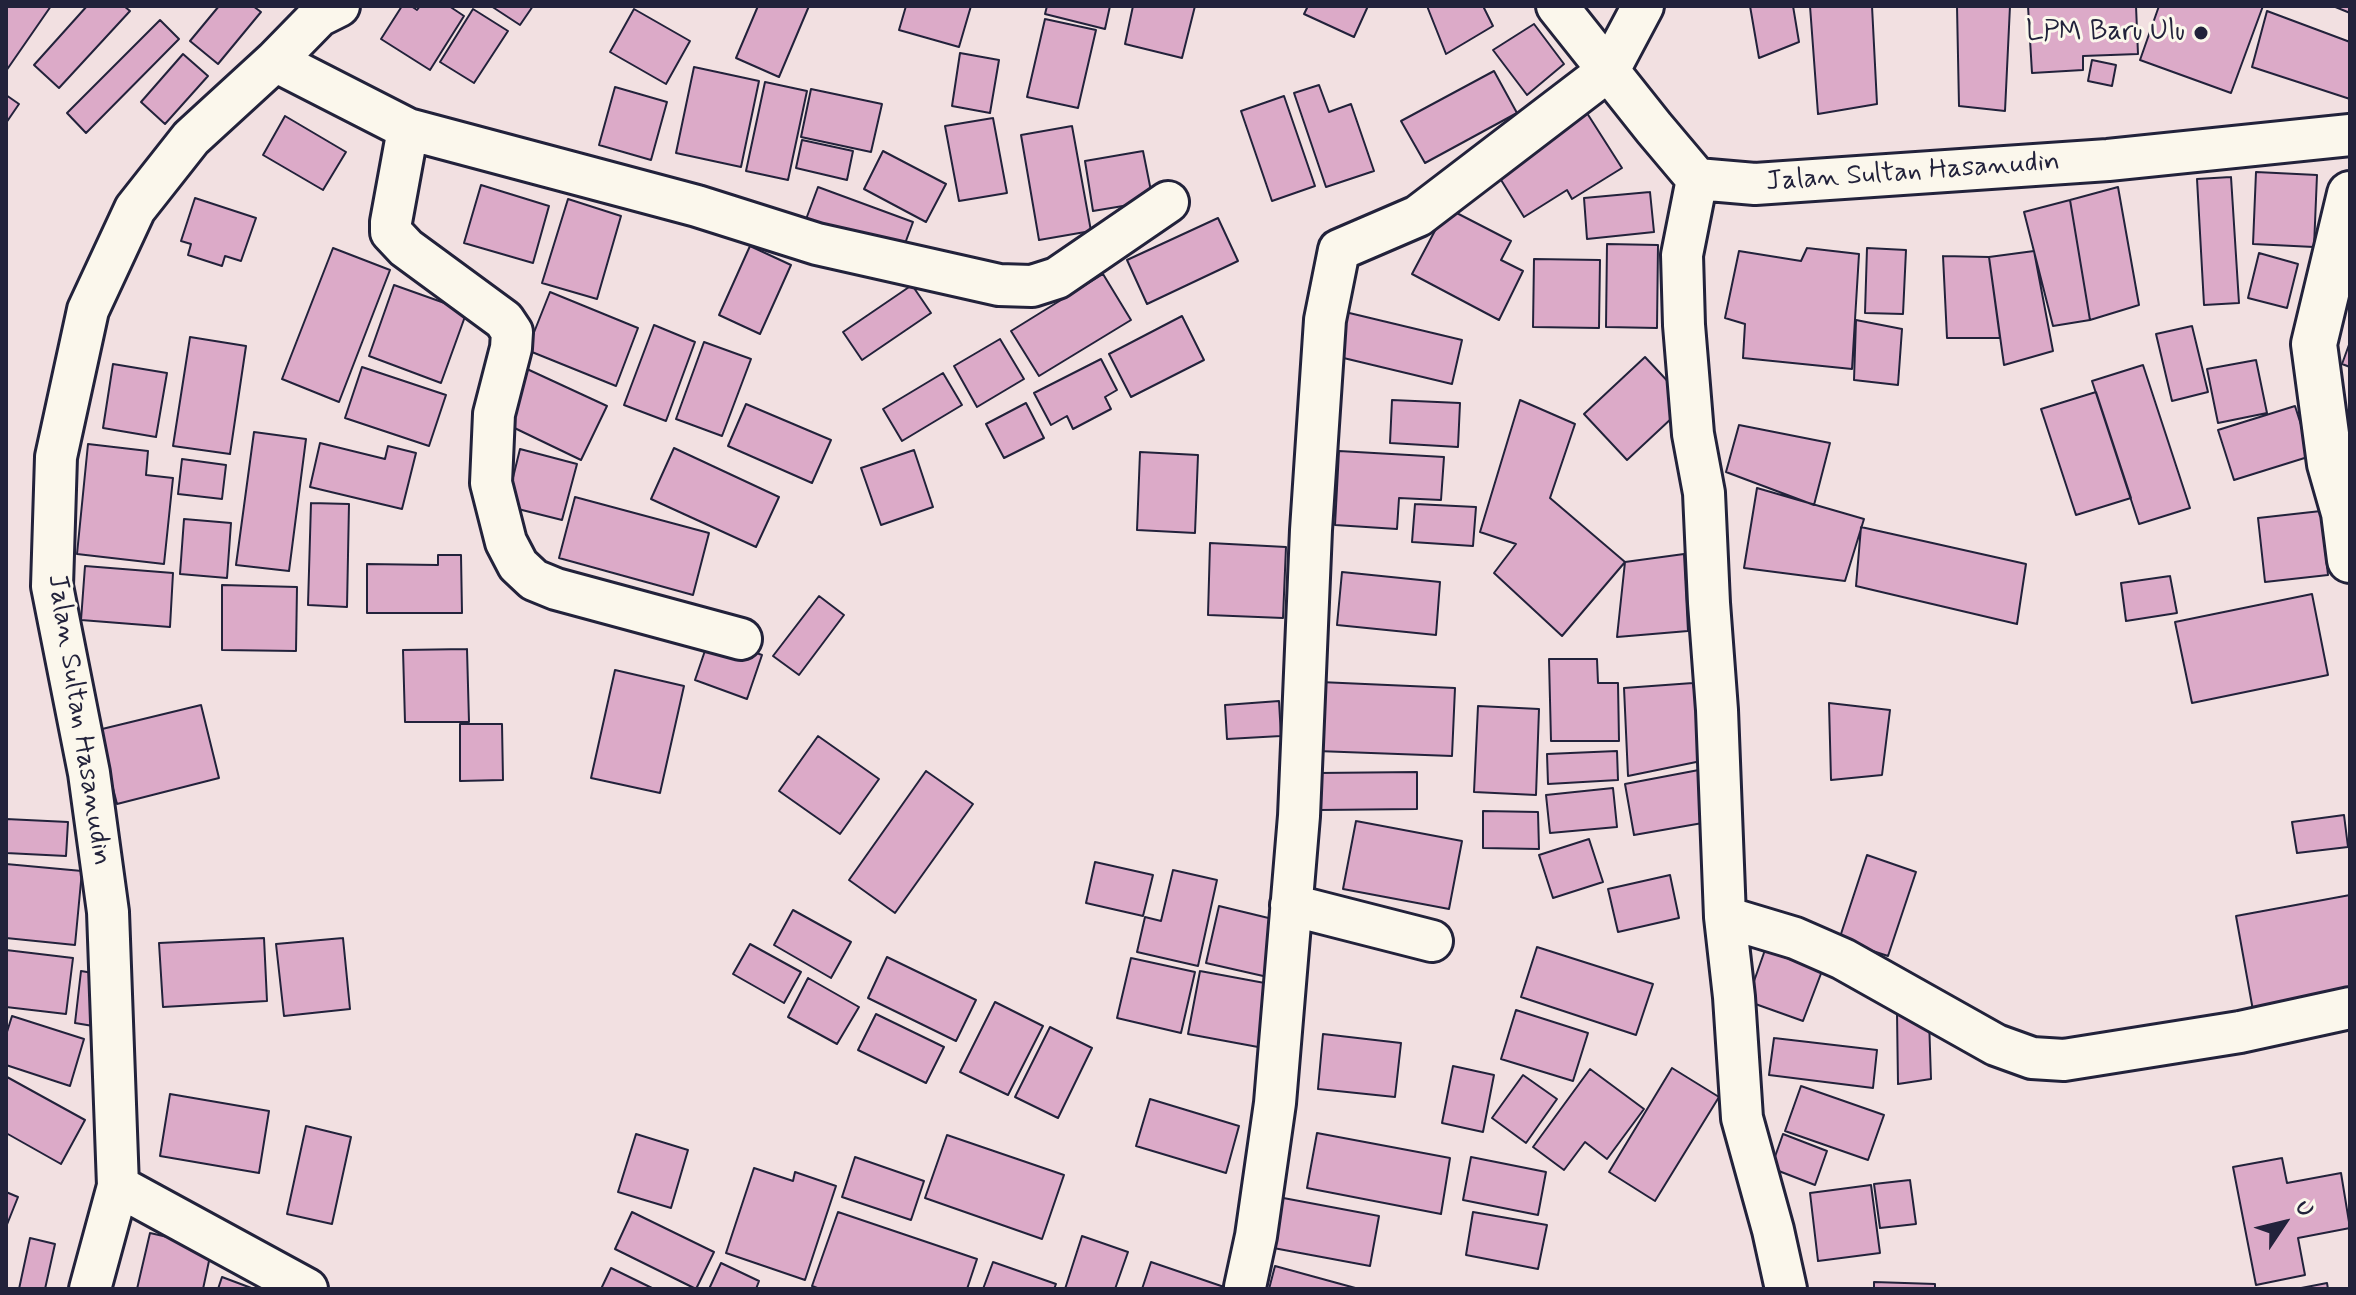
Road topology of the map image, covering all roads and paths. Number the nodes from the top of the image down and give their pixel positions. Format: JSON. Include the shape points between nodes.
{"nodes":[{"id":1,"x":1557,"y":6,"type":"edge"},
{"id":2,"x":1643,"y":6,"type":"edge"},
{"id":3,"x":326,"y":9,"type":"edge"},
{"id":4,"x":275,"y":61,"type":"junction"},
{"id":5,"x":1609,"y":70,"type":"junction"},
{"id":6,"x":408,"y":129,"type":"junction"},
{"id":7,"x":2350,"y":135,"type":"edge"},
{"id":8,"x":1697,"y":179,"type":"junction"},
{"id":9,"x":2350,"y":194,"type":"edge"},
{"id":10,"x":1168,"y":202,"type":"dead end"},
{"id":11,"x":2350,"y":560,"type":"edge"},
{"id":12,"x":741,"y":639,"type":"dead end"},
{"id":13,"x":1291,"y":905,"type":"junction"},
{"id":14,"x":1725,"y":917,"type":"junction"},
{"id":15,"x":1432,"y":941,"type":"dead end"},
{"id":16,"x":2350,"y":1008,"type":"edge"},
{"id":17,"x":118,"y":1186,"type":"junction"},
{"id":18,"x":1245,"y":1287,"type":"dead end"},
{"id":19,"x":90,"y":1289,"type":"edge"},
{"id":20,"x":307,"y":1289,"type":"edge"},
{"id":21,"x":1786,"y":1289,"type":"edge"}],
"edges":[{"from":1,"to":5,"type":"street"},
{"from":2,"to":5,"type":"street"},
{"from":3,"to":4,"type":"street","name":"Jalan Sultan Hasanudin"},
{"from":4,"to":6,"type":"street"},
{"from":4,"to":17,"type":"street","name":"Jalan Sultan Hasanudin","via":[[191,138],[135,209],[88,310],[56,457],[52,586],[89,773],[108,912]]},
{"from":5,"to":8,"type":"street"},
{"from":5,"to":13,"type":"street","via":[[1418,216],[1339,250],[1325,320]]},
{"from":6,"to":10,"type":"street","via":[[697,206],[817,244],[999,285],[1032,286],[1057,278]]},
{"from":6,"to":12,"type":"street","via":[[391,232],[504,320],[512,332],[494,414],[491,483],[506,542],[518,565],[534,580],[556,589]]},
{"from":7,"to":8,"type":"street","name":"Jalan Sultan Hasanudin","via":[[2108,160],[1786,182]]},
{"from":8,"to":14,"type":"street","via":[[1682,255],[1684,325],[1704,493]]},
{"from":9,"to":11,"type":"main road","via":[[2314,344]]},
{"from":13,"to":15,"type":"street"},
{"from":13,"to":18,"type":"street","via":[[1275,1103]]},
{"from":14,"to":16,"type":"street","via":[[1843,959],[1996,1045],[2032,1058],[2079,1058]]},
{"from":14,"to":21,"type":"street","via":[[1742,1118]]},
{"from":17,"to":19,"type":"street","name":"Jalan Sultan Hasanudin"},
{"from":17,"to":20,"type":"street"}]}
